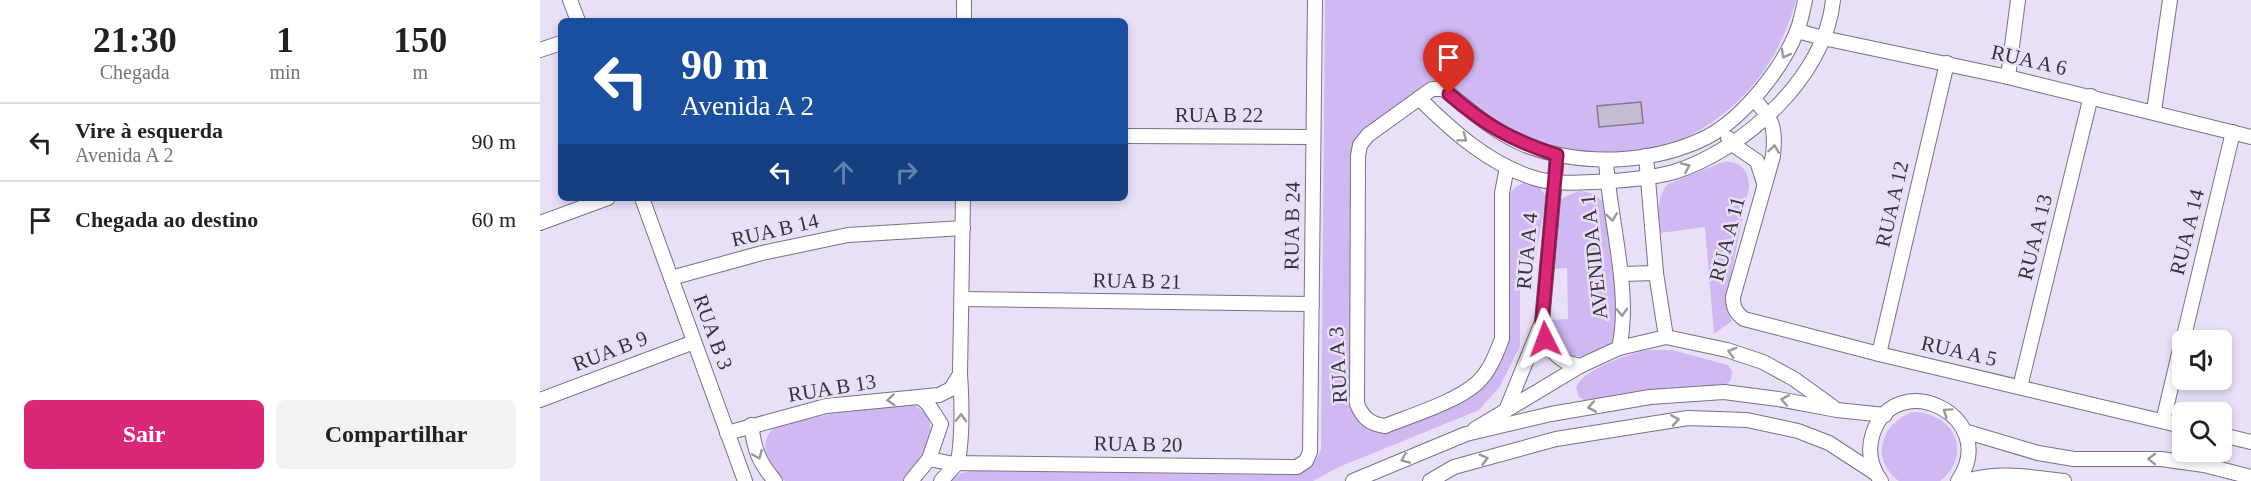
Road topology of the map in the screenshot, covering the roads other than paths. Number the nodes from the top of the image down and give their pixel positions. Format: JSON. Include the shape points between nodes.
{"nodes":[{"id":1,"x":570,"y":0,"type":"edge"},
{"id":2,"x":964,"y":0,"type":"edge"},
{"id":3,"x":1315,"y":0,"type":"edge"},
{"id":4,"x":1805,"y":0,"type":"edge"},
{"id":5,"x":1833,"y":0,"type":"edge"},
{"id":6,"x":2018,"y":0,"type":"edge"},
{"id":7,"x":2170,"y":0,"type":"edge"},
{"id":8,"x":577,"y":18,"type":"edge"},
{"id":9,"x":964,"y":18,"type":"edge"},
{"id":10,"x":1797,"y":31,"type":"junction"},
{"id":11,"x":1823,"y":38,"type":"junction"},
{"id":12,"x":558,"y":44,"type":"edge"},
{"id":13,"x":540,"y":51,"type":"edge"},
{"id":14,"x":1947,"y":63,"type":"junction"},
{"id":15,"x":2008,"y":77,"type":"junction"},
{"id":16,"x":2091,"y":96,"type":"junction"},
{"id":17,"x":1419,"y":98,"type":"junction"},
{"id":18,"x":1753,"y":99,"type":"junction"},
{"id":19,"x":2154,"y":111,"type":"junction"},
{"id":20,"x":1768,"y":115,"type":"junction"},
{"id":21,"x":1720,"y":127,"type":"junction"},
{"id":22,"x":2233,"y":132,"type":"junction"},
{"id":23,"x":1128,"y":136,"type":"edge"},
{"id":24,"x":1313,"y":137,"type":"junction"},
{"id":25,"x":2251,"y":137,"type":"edge"},
{"id":26,"x":1732,"y":144,"type":"junction"},
{"id":27,"x":1557,"y":155,"type":"junction"},
{"id":28,"x":1646,"y":156,"type":"junction"},
{"id":29,"x":1606,"y":160,"type":"junction"},
{"id":30,"x":1507,"y":167,"type":"junction"},
{"id":31,"x":1647,"y":178,"type":"junction"},
{"id":32,"x":1607,"y":182,"type":"junction"},
{"id":33,"x":1554,"y":183,"type":"junction"},
{"id":34,"x":1764,"y":183,"type":"junction"},
{"id":35,"x":600,"y":201,"type":"edge"},
{"id":36,"x":643,"y":201,"type":"edge"},
{"id":37,"x":963,"y":201,"type":"edge"},
{"id":38,"x":540,"y":223,"type":"edge"},
{"id":39,"x":963,"y":228,"type":"junction"},
{"id":40,"x":1656,"y":273,"type":"junction"},
{"id":41,"x":1621,"y":274,"type":"junction"},
{"id":42,"x":671,"y":278,"type":"junction"},
{"id":43,"x":962,"y":299,"type":"junction"},
{"id":44,"x":1312,"y":304,"type":"junction"},
{"id":45,"x":1733,"y":305,"type":"joint"},
{"id":46,"x":1542,"y":322,"type":"junction"},
{"id":47,"x":2186,"y":330,"type":"edge"},
{"id":48,"x":1666,"y":337,"type":"junction"},
{"id":49,"x":694,"y":342,"type":"junction"},
{"id":50,"x":1619,"y":348,"type":"junction"},
{"id":51,"x":1879,"y":354,"type":"junction"},
{"id":52,"x":1580,"y":366,"type":"junction"},
{"id":53,"x":960,"y":374,"type":"junction"},
{"id":54,"x":2172,"y":385,"type":"edge"},
{"id":55,"x":2020,"y":387,"type":"junction"},
{"id":56,"x":920,"y":397,"type":"junction"},
{"id":57,"x":540,"y":400,"type":"edge"},
{"id":58,"x":1507,"y":408,"type":"junction"},
{"id":59,"x":1837,"y":410,"type":"junction"},
{"id":60,"x":1885,"y":414,"type":"junction"},
{"id":61,"x":2163,"y":421,"type":"junction"},
{"id":62,"x":2172,"y":423,"type":"edge"},
{"id":63,"x":941,"y":424,"type":"junction"},
{"id":64,"x":751,"y":425,"type":"junction"},
{"id":65,"x":1964,"y":430,"type":"junction"},
{"id":66,"x":727,"y":433,"type":"junction"},
{"id":67,"x":1466,"y":434,"type":"junction"},
{"id":68,"x":2232,"y":437,"type":"edge"},
{"id":69,"x":2251,"y":442,"type":"edge"},
{"id":70,"x":1311,"y":452,"type":"joint"},
{"id":71,"x":929,"y":459,"type":"junction"},
{"id":72,"x":958,"y":462,"type":"junction"},
{"id":73,"x":1878,"y":477,"type":"edge"},
{"id":74,"x":2251,"y":477,"type":"edge"},
{"id":75,"x":744,"y":481,"type":"edge"},
{"id":76,"x":776,"y":481,"type":"edge"},
{"id":77,"x":911,"y":481,"type":"edge"},
{"id":78,"x":941,"y":481,"type":"edge"},
{"id":79,"x":1353,"y":481,"type":"edge"},
{"id":80,"x":1430,"y":481,"type":"edge"},
{"id":81,"x":1958,"y":481,"type":"edge"},
{"id":82,"x":1966,"y":481,"type":"edge"},
{"id":83,"x":2064,"y":481,"type":"edge"}],
"edges":[{"from":1,"to":8,"type":"street"},
{"from":2,"to":9,"type":"street"},
{"from":3,"to":24,"type":"street","name":"RUA B 24"},
{"from":4,"to":10,"type":"street"},
{"from":5,"to":11,"type":"street"},
{"from":6,"to":15,"type":"street"},
{"from":7,"to":19,"type":"street"},
{"from":10,"to":11,"type":"street","name":"RUA A 6"},
{"from":10,"to":18,"type":"street","one_way":true,"via":[[1771,78]]},
{"from":11,"to":14,"type":"street","name":"RUA A 6"},
{"from":11,"to":20,"type":"street","via":[[1803,76]]},
{"from":12,"to":13,"type":"street"},
{"from":14,"to":15,"type":"street","name":"RUA A 6"},
{"from":14,"to":51,"type":"street","name":"RUA A 12"},
{"from":15,"to":16,"type":"street","name":"RUA A 6"},
{"from":16,"to":19,"type":"street","name":"RUA A 6"},
{"from":16,"to":55,"type":"street","name":"RUA A 13"},
{"from":17,"to":27,"type":"street","via":[[1432,89],[1443,89],[1503,135]]},
{"from":17,"to":30,"type":"street","one_way":true,"via":[[1456,132]]},
{"from":17,"to":30,"type":"street","name":"RUA A 3","via":[[1368,135],[1358,156],[1356,405],[1362,417],[1373,424],[1385,426],[1455,397],[1477,383],[1493,361],[1502,339],[1502,193]]},
{"from":18,"to":20,"type":"street"},
{"from":18,"to":21,"type":"street"},
{"from":19,"to":22,"type":"street","name":"RUA A 6"},
{"from":20,"to":26,"type":"street"},
{"from":34,"to":20,"type":"street","name":"RUA A 11","one_way":true,"via":[[1775,137]]},
{"from":21,"to":26,"type":"street","name":"RUA A 11"},
{"from":21,"to":28,"type":"street","via":[[1680,148]]},
{"from":22,"to":25,"type":"street","name":"RUA A 6"},
{"from":22,"to":47,"type":"street","name":"RUA A 14"},
{"from":23,"to":24,"type":"street","name":"RUA B 22"},
{"from":24,"to":44,"type":"street","name":"RUA B 24"},
{"from":31,"to":26,"type":"street","one_way":true,"via":[[1675,171]]},
{"from":26,"to":34,"type":"street","name":"RUA A 11","via":[[1757,161]]},
{"from":27,"to":29,"type":"street"},
{"from":27,"to":33,"type":"street","name":"RUA A 4"},
{"from":28,"to":29,"type":"street"},
{"from":28,"to":31,"type":"street"},
{"from":29,"to":32,"type":"street","name":"AVENIDA A 1"},
{"from":30,"to":33,"type":"street"},
{"from":31,"to":32,"type":"street"},
{"from":31,"to":40,"type":"street"},
{"from":32,"to":33,"type":"street"},
{"from":32,"to":41,"type":"street","name":"AVENIDA A 1","one_way":true},
{"from":33,"to":46,"type":"street","name":"RUA A 4"},
{"from":34,"to":45,"type":"street","name":"RUA A 11"},
{"from":35,"to":38,"type":"street"},
{"from":36,"to":42,"type":"street","name":"RUA B 3"},
{"from":37,"to":39,"type":"street"},
{"from":39,"to":42,"type":"street","name":"RUA B 14","via":[[848,235]]},
{"from":39,"to":43,"type":"street"},
{"from":40,"to":41,"type":"street"},
{"from":40,"to":48,"type":"street"},
{"from":41,"to":50,"type":"street","name":"AVENIDA A 1","one_way":true},
{"from":42,"to":49,"type":"street","name":"RUA B 3"},
{"from":43,"to":44,"type":"street","name":"RUA B 21"},
{"from":43,"to":53,"type":"street"},
{"from":44,"to":70,"type":"street","name":"RUA B 24"},
{"from":45,"to":51,"type":"street","name":"RUA A 5","via":[[1744,319]]},
{"from":46,"to":52,"type":"street","name":"RUA A 4","via":[[1545,339],[1555,355]]},
{"from":46,"to":58,"type":"street","name":"RUA A 4"},
{"from":48,"to":50,"type":"street","name":"AVENIDA A 1"},
{"from":59,"to":48,"type":"street","name":"AVENIDA A 1","one_way":true,"via":[[1763,362]]},
{"from":49,"to":57,"type":"street","name":"RUA B 9"},
{"from":49,"to":66,"type":"street","name":"RUA B 3"},
{"from":50,"to":52,"type":"street","name":"AVENIDA A 1"},
{"from":51,"to":55,"type":"street","name":"RUA A 5"},
{"from":52,"to":58,"type":"street","name":"AVENIDA A 1"},
{"from":53,"to":56,"type":"street","name":"RUA B 13","via":[[946,392]]},
{"from":72,"to":53,"type":"street","one_way":true},
{"from":54,"to":61,"type":"street","name":"RUA A 14"},
{"from":55,"to":61,"type":"street","name":"RUA A 5"},
{"from":56,"to":63,"type":"street"},
{"from":56,"to":64,"type":"street","name":"RUA B 13","one_way":true,"via":[[826,406]]},
{"from":58,"to":67,"type":"street","name":"AVENIDA A 1"},
{"from":59,"to":60,"type":"street"},
{"from":59,"to":67,"type":"street","one_way":true,"via":[[1724,392],[1661,396],[1551,414]]},
{"from":65,"to":60,"type":"street","one_way":true,"via":[[1956,417],[1928,402],[1913,401]]},
{"from":60,"to":73,"type":"street","via":[[1870,442],[1870,458]]},
{"from":61,"to":62,"type":"street","name":"RUA A 5"},
{"from":63,"to":71,"type":"street"},
{"from":63,"to":72,"type":"street"},
{"from":64,"to":66,"type":"street","name":"RUA B 13"},
{"from":64,"to":76,"type":"street","one_way":true,"via":[[761,464]]},
{"from":74,"to":65,"type":"street","one_way":true,"via":[[2161,459],[2074,459],[2038,453]]},
{"from":65,"to":81,"type":"street","via":[[1968,459]]},
{"from":66,"to":75,"type":"street","name":"RUA B 3"},
{"from":67,"to":79,"type":"street","one_way":true},
{"from":68,"to":69,"type":"street"},
{"from":70,"to":72,"type":"street","name":"RUA B 20","via":[[1297,467]]},
{"from":71,"to":72,"type":"street","name":"RUA B 20"},
{"from":71,"to":77,"type":"street"},
{"from":72,"to":78,"type":"street"},
{"from":80,"to":73,"type":"street","one_way":true,"via":[[1454,467],[1556,439],[1688,418],[1747,420],[1798,431],[1829,443]]},
{"from":82,"to":83,"type":"street","via":[[2006,474]]}]}
